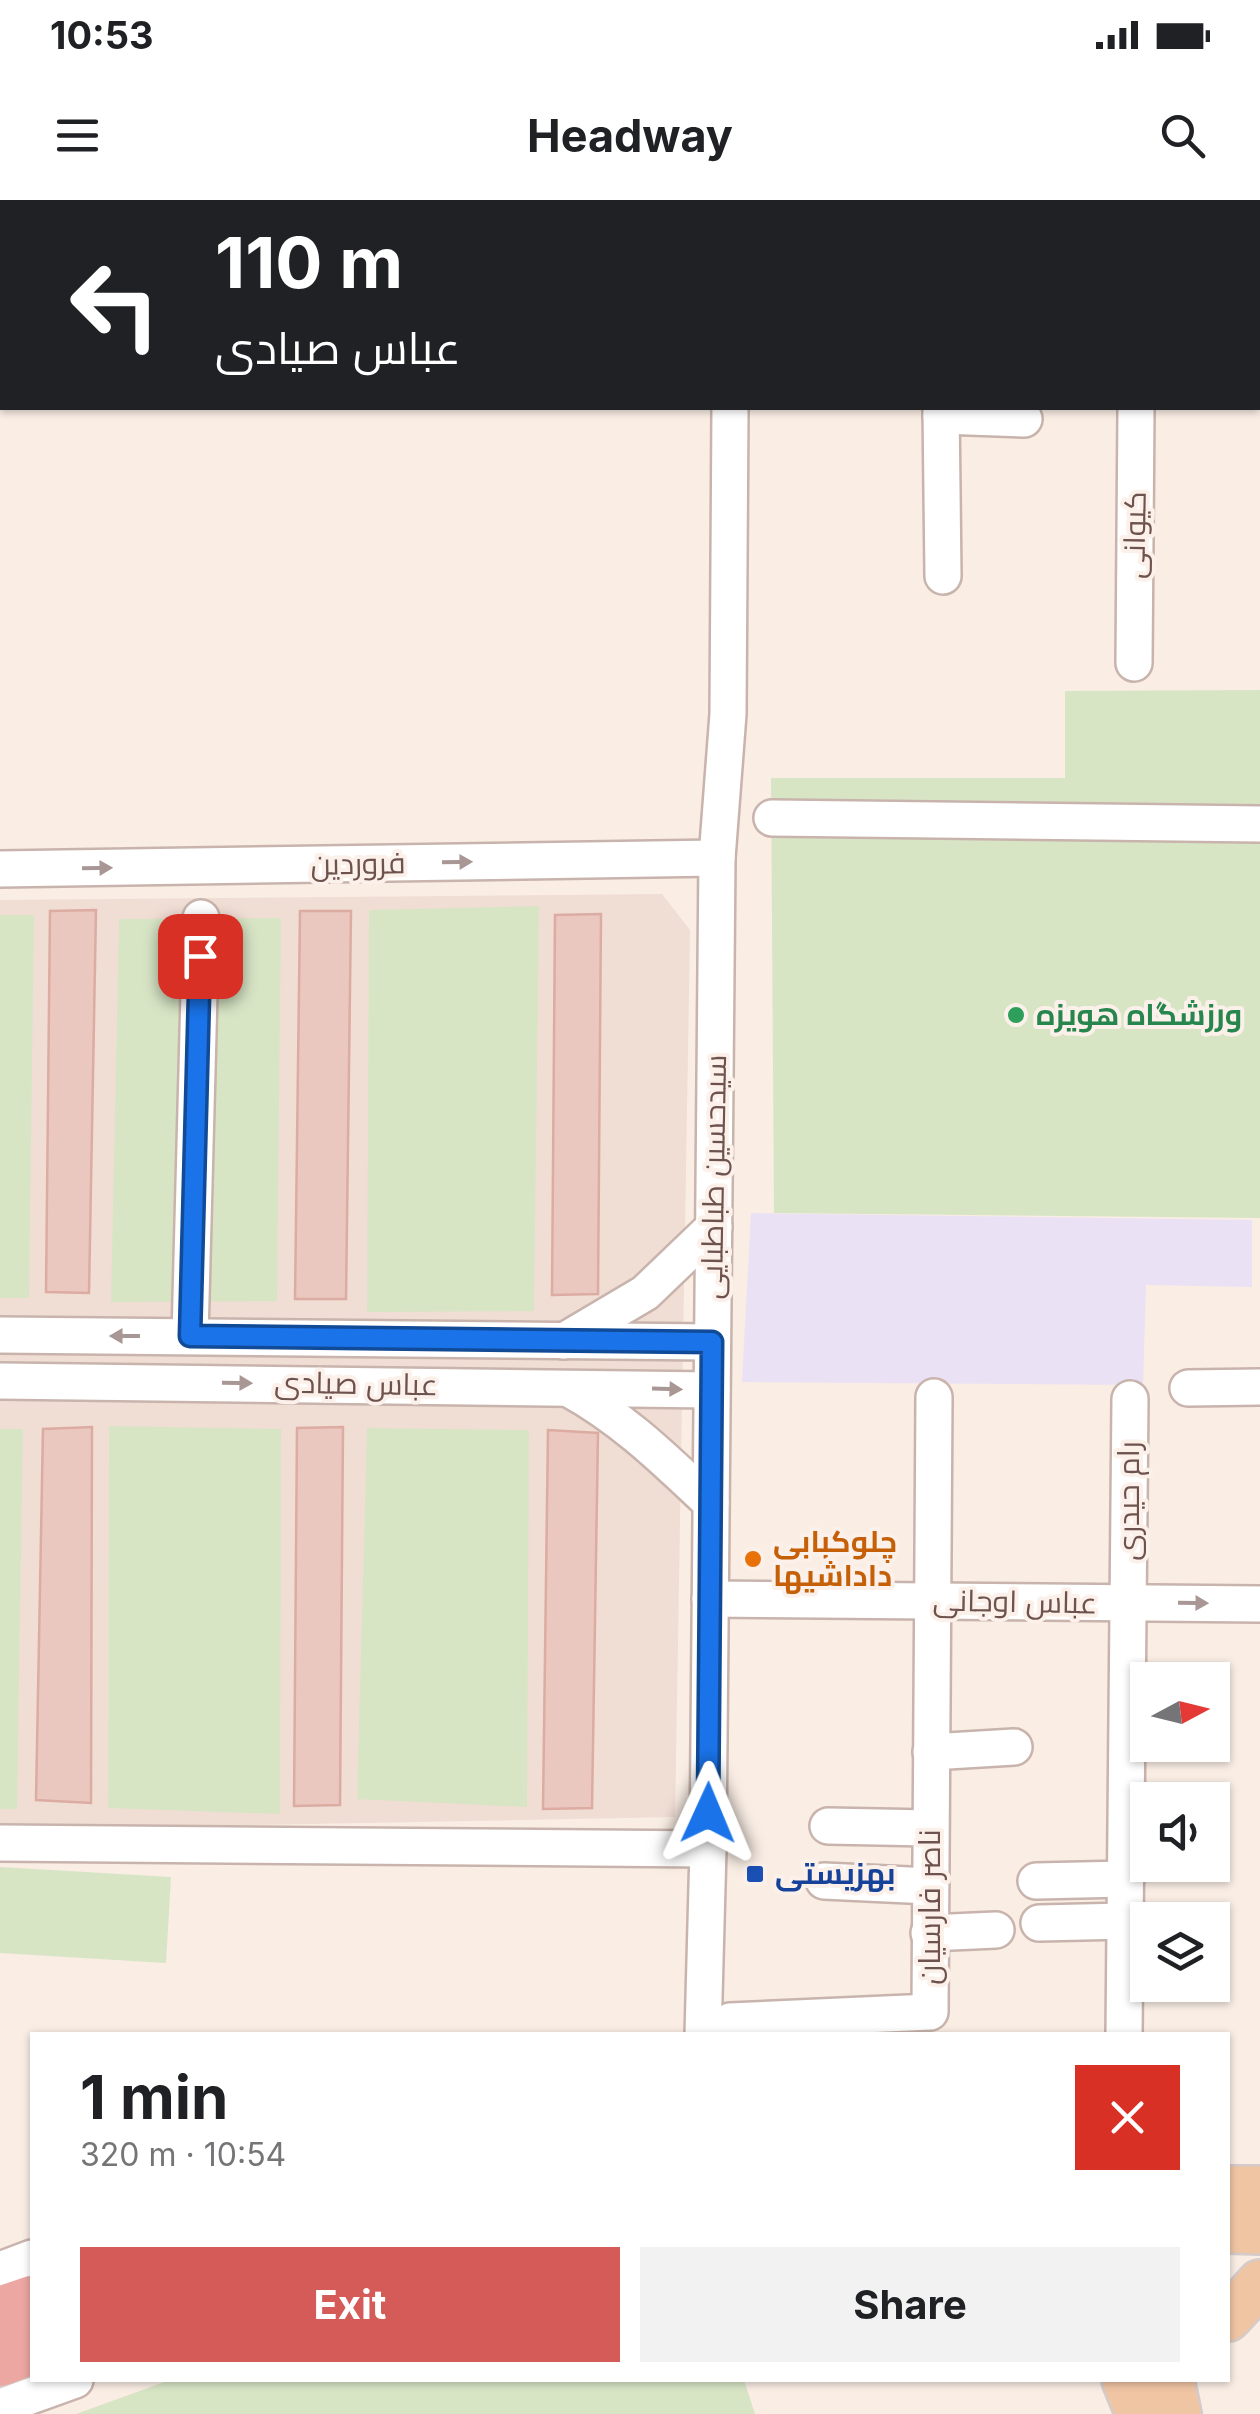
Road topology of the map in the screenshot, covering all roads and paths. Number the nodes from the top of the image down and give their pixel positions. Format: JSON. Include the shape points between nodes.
{"nodes":[{"id":1,"x":706,"y":410,"type":"edge"},
{"id":2,"x":730,"y":410,"type":"edge"},
{"id":3,"x":1136,"y":410,"type":"edge"},
{"id":4,"x":941,"y":412,"type":"edge"},
{"id":5,"x":1024,"y":419,"type":"dead end"},
{"id":6,"x":942,"y":576,"type":"dead end"},
{"id":7,"x":1134,"y":663,"type":"dead end"},
{"id":8,"x":716,"y":713,"type":"junction"},
{"id":9,"x":772,"y":818,"type":"dead end"},
{"id":10,"x":1260,"y":824,"type":"edge"},
{"id":11,"x":716,"y":858,"type":"junction"},
{"id":12,"x":0,"y":870,"type":"edge"},
{"id":13,"x":201,"y":918,"type":"dead end"},
{"id":14,"x":714,"y":1227,"type":"junction"},
{"id":15,"x":0,"y":1335,"type":"edge"},
{"id":16,"x":190,"y":1336,"type":"junction"},
{"id":17,"x":562,"y":1342,"type":"junction"},
{"id":18,"x":712,"y":1342,"type":"junction"},
{"id":19,"x":0,"y":1381,"type":"edge"},
{"id":20,"x":564,"y":1386,"type":"junction"},
{"id":21,"x":1260,"y":1387,"type":"edge"},
{"id":22,"x":1188,"y":1388,"type":"dead end"},
{"id":23,"x":712,"y":1390,"type":"junction"},
{"id":24,"x":934,"y":1397,"type":"dead end"},
{"id":25,"x":1130,"y":1399,"type":"dead end"},
{"id":26,"x":711,"y":1503,"type":"junction"},
{"id":27,"x":710,"y":1599,"type":"junction"},
{"id":28,"x":932,"y":1601,"type":"junction"},
{"id":29,"x":1129,"y":1602,"type":"junction"},
{"id":30,"x":1260,"y":1604,"type":"edge"},
{"id":31,"x":1014,"y":1747,"type":"dead end"},
{"id":32,"x":931,"y":1752,"type":"junction"},
{"id":33,"x":828,"y":1826,"type":"dead end"},
{"id":34,"x":930,"y":1828,"type":"junction"},
{"id":35,"x":0,"y":1843,"type":"edge"},
{"id":36,"x":708,"y":1848,"type":"junction"},
{"id":37,"x":1126,"y":1879,"type":"junction"},
{"id":38,"x":1036,"y":1881,"type":"dead end"},
{"id":39,"x":824,"y":1882,"type":"dead end"},
{"id":40,"x":930,"y":1886,"type":"junction"},
{"id":41,"x":1126,"y":1921,"type":"junction"},
{"id":42,"x":1039,"y":1923,"type":"dead end"},
{"id":43,"x":996,"y":1930,"type":"dead end"},
{"id":44,"x":929,"y":1932,"type":"junction"},
{"id":45,"x":724,"y":2030,"type":"edge"},
{"id":46,"x":1124,"y":2032,"type":"edge"},
{"id":47,"x":1230,"y":2189,"type":"edge"},
{"id":48,"x":1260,"y":2189,"type":"edge"},
{"id":49,"x":1230,"y":2230,"type":"edge"},
{"id":50,"x":1260,"y":2230,"type":"edge"},
{"id":51,"x":30,"y":2259,"type":"edge"},
{"id":52,"x":0,"y":2270,"type":"edge"},
{"id":53,"x":1260,"y":2283,"type":"edge"},
{"id":54,"x":30,"y":2303,"type":"edge"},
{"id":55,"x":0,"y":2313,"type":"edge"},
{"id":56,"x":1230,"y":2316,"type":"edge"},
{"id":57,"x":30,"y":2349,"type":"edge"},
{"id":58,"x":0,"y":2360,"type":"edge"},
{"id":59,"x":69,"y":2382,"type":"edge"},
{"id":60,"x":1126,"y":2382,"type":"edge"},
{"id":61,"x":1171,"y":2382,"type":"edge"},
{"id":62,"x":1188,"y":2382,"type":"edge"},
{"id":63,"x":0,"y":2407,"type":"edge"},
{"id":64,"x":1139,"y":2414,"type":"edge"},
{"id":65,"x":1181,"y":2414,"type":"edge"}],
"edges":[{"from":1,"to":8,"type":"street","name":"سیدحسین طباطبایی"},
{"from":2,"to":8,"type":"street","name":"سیدحسین طباطبایی"},
{"from":3,"to":7,"type":"street","name":"کیوانی"},
{"from":4,"to":5,"type":"street"},
{"from":4,"to":6,"type":"street"},
{"from":8,"to":11,"type":"street","name":"سیدحسین طباطبایی","via":[[705,774]]},
{"from":9,"to":10,"type":"street"},
{"from":12,"to":11,"type":"street","name":"فروردین","one_way":true},
{"from":11,"to":14,"type":"street","name":"سیدحسین طباطبایی"},
{"from":13,"to":16,"type":"street"},
{"from":14,"to":17,"type":"street","via":[[645,1292]]},
{"from":14,"to":18,"type":"street","name":"سیدحسین طباطبایی"},
{"from":16,"to":15,"type":"street","name":"عباس صیادی","one_way":true},
{"from":16,"to":17,"type":"street","name":"عباس صیادی"},
{"from":17,"to":18,"type":"street","name":"عباس صیادی"},
{"from":18,"to":23,"type":"street","name":"سیدحسین طباطبایی"},
{"from":19,"to":20,"type":"street","name":"عباس صیادی","one_way":true},
{"from":20,"to":23,"type":"street","name":"عباس صیادی","one_way":true},
{"from":20,"to":26,"type":"street","via":[[634,1431]]},
{"from":21,"to":22,"type":"street"},
{"from":23,"to":26,"type":"street","name":"سیدحسین طباطبایی"},
{"from":24,"to":28,"type":"street","name":"ناصر فارسیان"},
{"from":25,"to":29,"type":"street","name":"رام حیدری"},
{"from":26,"to":27,"type":"street","name":"سیدحسین طباطبایی"},
{"from":27,"to":28,"type":"street","name":"عباس اوجانی"},
{"from":27,"to":36,"type":"street","name":"سیدحسین طباطبایی"},
{"from":28,"to":29,"type":"street","name":"عباس اوجانی"},
{"from":28,"to":32,"type":"street","name":"ناصر فارسیان"},
{"from":29,"to":30,"type":"street","name":"عباس اوجانی","one_way":true},
{"from":29,"to":37,"type":"street","name":"رام حیدری"},
{"from":31,"to":32,"type":"street"},
{"from":32,"to":34,"type":"street","name":"ناصر فارسیان"},
{"from":33,"to":34,"type":"street"},
{"from":34,"to":40,"type":"street","name":"ناصر فارسیان"},
{"from":35,"to":36,"type":"street"},
{"from":36,"to":45,"type":"street","name":"سیدحسین طباطبایی","via":[[705,1958]]},
{"from":37,"to":38,"type":"street"},
{"from":37,"to":41,"type":"street","name":"رام حیدری"},
{"from":39,"to":40,"type":"street"},
{"from":40,"to":44,"type":"street","name":"ناصر فارسیان"},
{"from":41,"to":42,"type":"street"},
{"from":41,"to":46,"type":"street","name":"رام حیدری"},
{"from":43,"to":44,"type":"street"},
{"from":44,"to":45,"type":"street","name":"ناصر فارسیان","via":[[930,2012]]},
{"from":47,"to":48,"type":"main road"},
{"from":49,"to":50,"type":"main road"},
{"from":51,"to":52,"type":"street"},
{"from":53,"to":56,"type":"main road"},
{"from":54,"to":55,"type":"highway"},
{"from":57,"to":58,"type":"highway"},
{"from":59,"to":63,"type":"street"},
{"from":60,"to":64,"type":"main road"},
{"from":61,"to":65,"type":"main road"},
{"from":62,"to":65,"type":"main road"}]}
